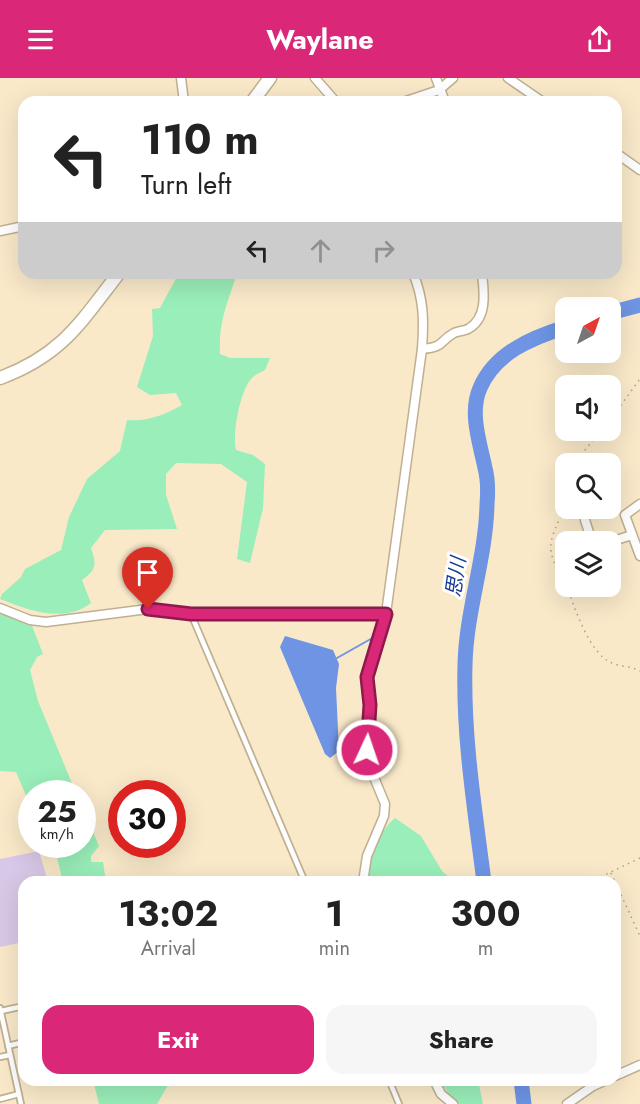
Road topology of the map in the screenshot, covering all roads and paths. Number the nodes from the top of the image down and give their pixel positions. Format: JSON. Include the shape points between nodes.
{"nodes":[{"id":1,"x":181,"y":78,"type":"edge"},
{"id":2,"x":270,"y":78,"type":"edge"},
{"id":3,"x":315,"y":78,"type":"edge"},
{"id":4,"x":436,"y":78,"type":"edge"},
{"id":5,"x":453,"y":78,"type":"edge"},
{"id":6,"x":508,"y":78,"type":"edge"},
{"id":7,"x":439,"y":90,"type":"junction"},
{"id":8,"x":183,"y":96,"type":"edge"},
{"id":9,"x":256,"y":96,"type":"edge"},
{"id":10,"x":331,"y":96,"type":"edge"},
{"id":11,"x":421,"y":96,"type":"edge"},
{"id":12,"x":442,"y":96,"type":"edge"},
{"id":13,"x":534,"y":96,"type":"edge"},
{"id":14,"x":622,"y":157,"type":"edge"},
{"id":15,"x":640,"y":170,"type":"edge"},
{"id":16,"x":18,"y":227,"type":"edge"},
{"id":17,"x":0,"y":231,"type":"edge"},
{"id":18,"x":114,"y":279,"type":"edge"},
{"id":19,"x":415,"y":279,"type":"edge"},
{"id":20,"x":483,"y":279,"type":"edge"},
{"id":21,"x":422,"y":349,"type":"junction"},
{"id":22,"x":0,"y":378,"type":"edge"},
{"id":23,"x":640,"y":379,"type":"edge"},
{"id":24,"x":621,"y":405,"type":"edge"},
{"id":25,"x":593,"y":441,"type":"edge"},
{"id":26,"x":582,"y":453,"type":"edge"},
{"id":27,"x":640,"y":504,"type":"edge"},
{"id":28,"x":559,"y":519,"type":"edge"},
{"id":29,"x":585,"y":520,"type":"dead end"},
{"id":30,"x":588,"y":531,"type":"edge"},
{"id":31,"x":632,"y":535,"type":"junction"},
{"id":32,"x":621,"y":538,"type":"edge"},
{"id":33,"x":640,"y":556,"type":"edge"},
{"id":34,"x":555,"y":567,"type":"edge"},
{"id":35,"x":570,"y":597,"type":"edge"},
{"id":36,"x":0,"y":608,"type":"edge"},
{"id":37,"x":191,"y":614,"type":"junction"},
{"id":38,"x":386,"y":614,"type":"junction"},
{"id":39,"x":640,"y":670,"type":"edge"},
{"id":40,"x":640,"y":858,"type":"edge"},
{"id":41,"x":611,"y":873,"type":"junction"},
{"id":42,"x":302,"y":876,"type":"edge"},
{"id":43,"x":364,"y":876,"type":"edge"},
{"id":44,"x":604,"y":876,"type":"edge"},
{"id":45,"x":612,"y":876,"type":"edge"},
{"id":46,"x":621,"y":895,"type":"edge"},
{"id":47,"x":640,"y":936,"type":"edge"},
{"id":48,"x":18,"y":1007,"type":"edge"},
{"id":49,"x":0,"y":1009,"type":"edge"},
{"id":50,"x":18,"y":1044,"type":"edge"},
{"id":51,"x":8,"y":1046,"type":"junction"},
{"id":52,"x":10,"y":1055,"type":"junction"},
{"id":53,"x":0,"y":1057,"type":"edge"},
{"id":54,"x":640,"y":1065,"type":"edge"},
{"id":55,"x":621,"y":1073,"type":"edge"},
{"id":56,"x":392,"y":1086,"type":"edge"},
{"id":57,"x":437,"y":1086,"type":"edge"},
{"id":58,"x":592,"y":1086,"type":"edge"},
{"id":59,"x":19,"y":1094,"type":"junction"},
{"id":60,"x":0,"y":1099,"type":"edge"},
{"id":61,"x":21,"y":1104,"type":"edge"},
{"id":62,"x":399,"y":1104,"type":"edge"},
{"id":63,"x":453,"y":1104,"type":"edge"},
{"id":64,"x":567,"y":1104,"type":"edge"}],
"edges":[{"from":1,"to":8,"type":"street"},
{"from":2,"to":9,"type":"street"},
{"from":3,"to":10,"type":"street"},
{"from":4,"to":7,"type":"street"},
{"from":5,"to":7,"type":"street"},
{"from":6,"to":13,"type":"street"},
{"from":7,"to":11,"type":"street"},
{"from":7,"to":12,"type":"street"},
{"from":14,"to":15,"type":"street"},
{"from":16,"to":17,"type":"street"},
{"from":18,"to":22,"type":"street","via":[[71,335],[50,354],[28,368]]},
{"from":19,"to":21,"type":"street","via":[[424,319]]},
{"from":20,"to":21,"type":"street","via":[[485,300],[479,317],[438,347]]},
{"from":21,"to":38,"type":"street"},
{"from":23,"to":24,"type":"path"},
{"from":25,"to":26,"type":"path"},
{"from":27,"to":31,"type":"street","via":[[625,515]]},
{"from":28,"to":34,"type":"path","via":[[551,537]]},
{"from":29,"to":30,"type":"street"},
{"from":31,"to":32,"type":"street"},
{"from":31,"to":33,"type":"street"},
{"from":35,"to":39,"type":"path","via":[[583,629],[602,655],[612,663]]},
{"from":36,"to":37,"type":"street","via":[[46,622],[148,609]]},
{"from":37,"to":38,"type":"street"},
{"from":37,"to":42,"type":"lane"},
{"from":38,"to":43,"type":"street","via":[[367,677],[369,765],[385,804],[384,816],[367,856]]},
{"from":40,"to":41,"type":"path"},
{"from":41,"to":44,"type":"path"},
{"from":41,"to":45,"type":"path"},
{"from":46,"to":47,"type":"path"},
{"from":48,"to":49,"type":"lane"},
{"from":49,"to":51,"type":"lane"},
{"from":50,"to":51,"type":"lane"},
{"from":51,"to":52,"type":"lane"},
{"from":52,"to":53,"type":"lane"},
{"from":52,"to":59,"type":"lane"},
{"from":54,"to":55,"type":"street"},
{"from":56,"to":62,"type":"lane"},
{"from":57,"to":63,"type":"street"},
{"from":58,"to":64,"type":"street"},
{"from":59,"to":60,"type":"lane"},
{"from":59,"to":61,"type":"lane"}]}
